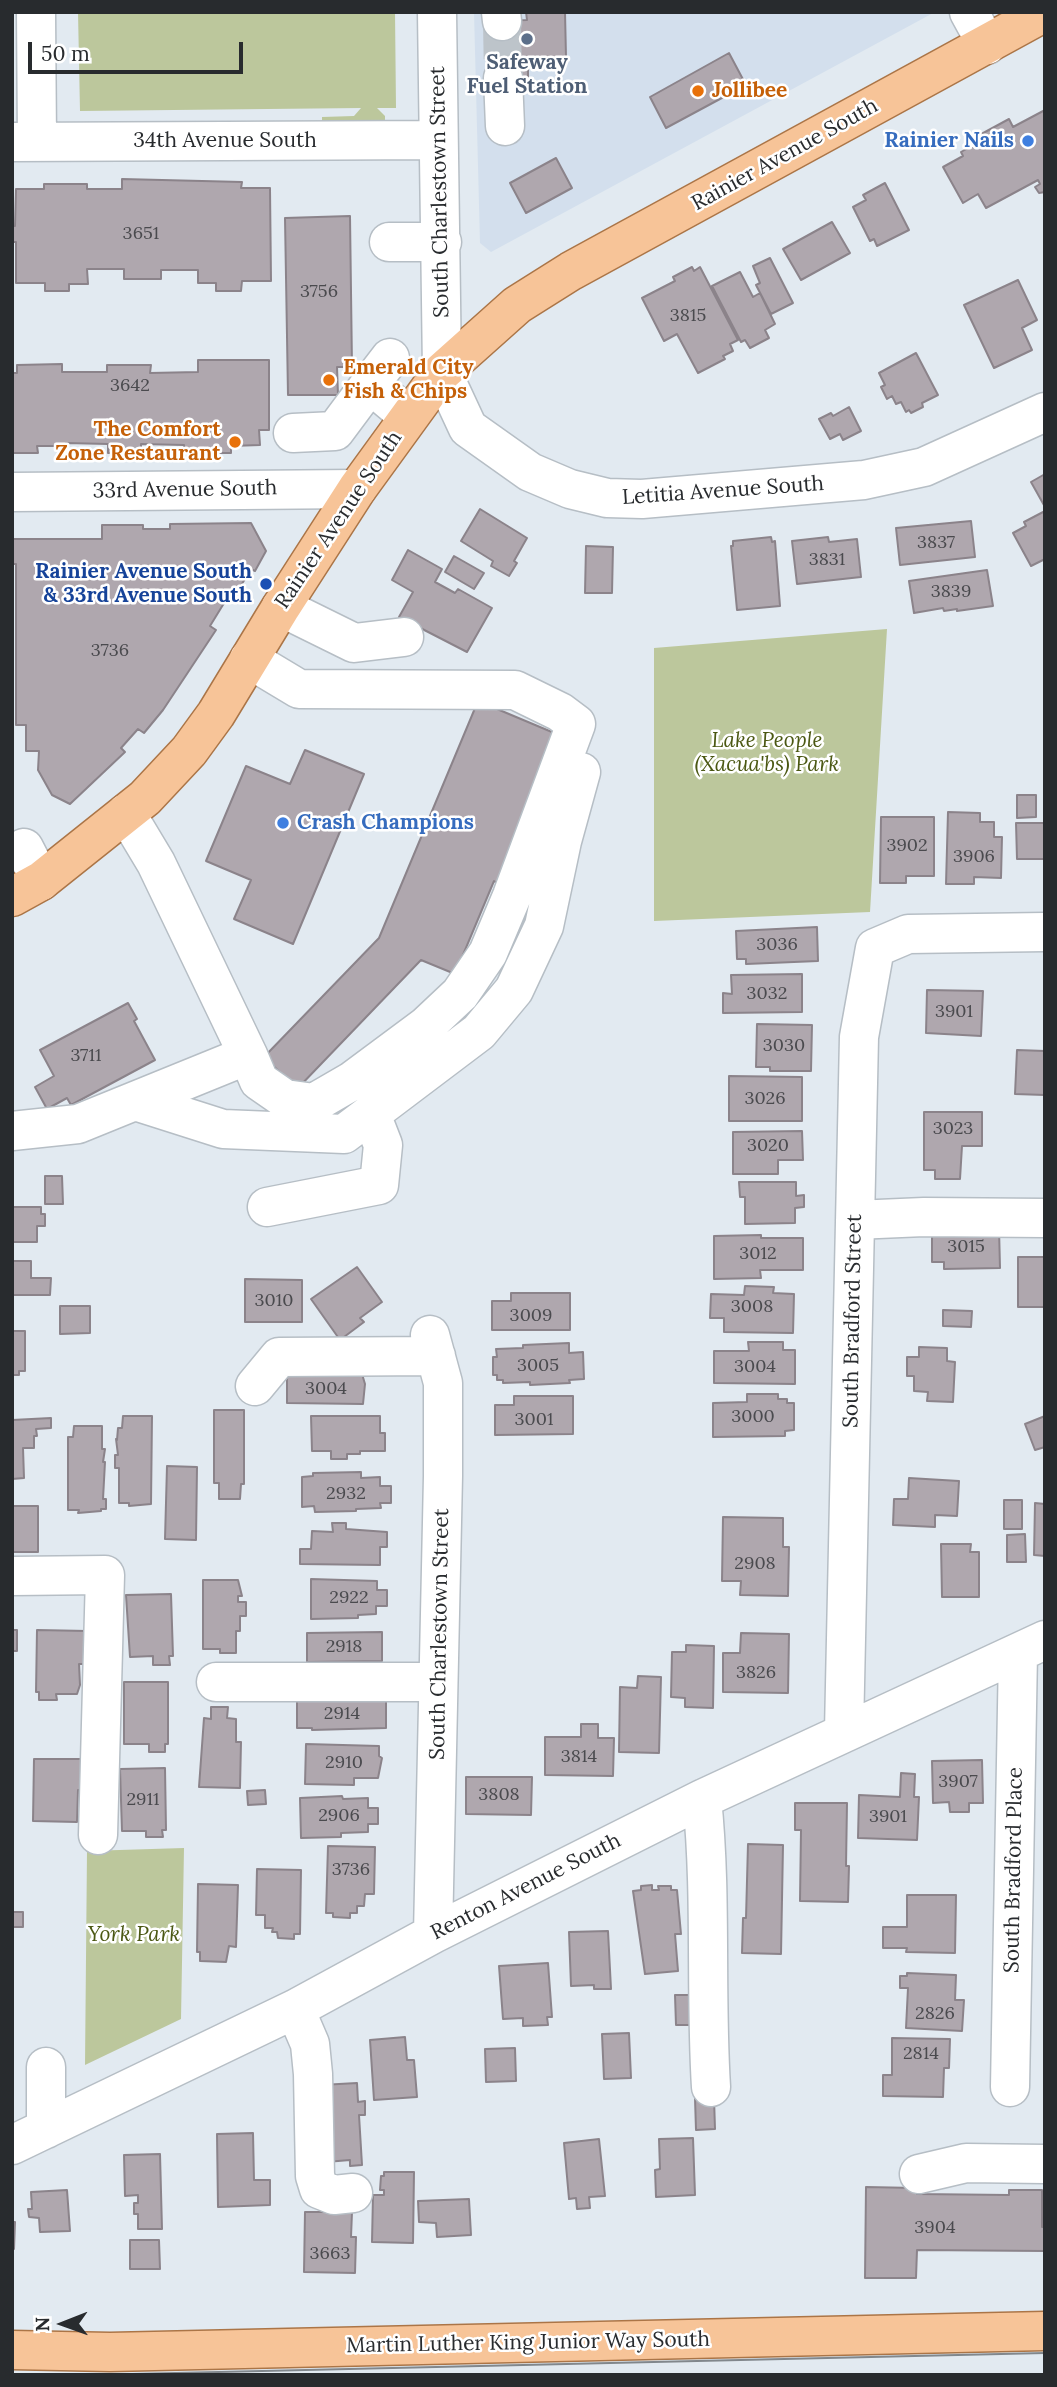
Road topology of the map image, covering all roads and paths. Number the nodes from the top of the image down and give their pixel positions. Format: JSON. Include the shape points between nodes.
{"nodes":[{"id":1,"x":36,"y":12,"type":"edge"},
{"id":2,"x":437,"y":12,"type":"edge"},
{"id":3,"x":1045,"y":12,"type":"edge"},
{"id":4,"x":978,"y":28,"type":"edge"},
{"id":5,"x":503,"y":78,"type":"tunnel mouth"},
{"id":6,"x":505,"y":126,"type":"dead end"},
{"id":7,"x":438,"y":140,"type":"junction"},
{"id":8,"x":25,"y":142,"type":"edge"},
{"id":9,"x":389,"y":242,"type":"dead end"},
{"id":10,"x":442,"y":242,"type":"junction"},
{"id":11,"x":442,"y":372,"type":"junction"},
{"id":12,"x":1045,"y":412,"type":"edge"},
{"id":13,"x":408,"y":416,"type":"junction"},
{"id":14,"x":293,"y":433,"type":"dead end"},
{"id":15,"x":357,"y":489,"type":"junction"},
{"id":16,"x":12,"y":492,"type":"edge"},
{"id":17,"x":281,"y":607,"type":"junction"},
{"id":18,"x":404,"y":637,"type":"dead end"},
{"id":19,"x":248,"y":659,"type":"junction"},
{"id":20,"x":576,"y":724,"type":"junction"},
{"id":21,"x":126,"y":813,"type":"junction"},
{"id":22,"x":26,"y":875,"type":"edge"},
{"id":23,"x":1045,"y":932,"type":"edge"},
{"id":24,"x":248,"y":1055,"type":"junction"},
{"id":25,"x":135,"y":1101,"type":"junction"},
{"id":26,"x":371,"y":1114,"type":"junction"},
{"id":27,"x":12,"y":1131,"type":"edge"},
{"id":28,"x":267,"y":1207,"type":"dead end"},
{"id":29,"x":1045,"y":1218,"type":"edge"},
{"id":30,"x":855,"y":1220,"type":"junction"},
{"id":31,"x":255,"y":1386,"type":"dead end"},
{"id":32,"x":12,"y":1576,"type":"edge"},
{"id":33,"x":1032,"y":1646,"type":"edge"},
{"id":34,"x":216,"y":1682,"type":"dead end"},
{"id":35,"x":438,"y":1682,"type":"junction"},
{"id":36,"x":845,"y":1731,"type":"junction"},
{"id":37,"x":702,"y":1799,"type":"junction"},
{"id":38,"x":98,"y":1835,"type":"dead end"},
{"id":39,"x":433,"y":1934,"type":"junction"},
{"id":40,"x":295,"y":2009,"type":"junction"},
{"id":41,"x":46,"y":2067,"type":"dead end"},
{"id":42,"x":711,"y":2087,"type":"dead end"},
{"id":43,"x":1010,"y":2087,"type":"dead end"},
{"id":44,"x":46,"y":2129,"type":"junction"},
{"id":45,"x":12,"y":2146,"type":"edge"},
{"id":46,"x":1045,"y":2164,"type":"edge"},
{"id":47,"x":919,"y":2174,"type":"dead end"},
{"id":48,"x":353,"y":2193,"type":"dead end"},
{"id":49,"x":1045,"y":2332,"type":"edge"},
{"id":50,"x":12,"y":2350,"type":"edge"}],
"edges":[{"from":1,"to":8,"type":"street"},
{"from":2,"to":7,"type":"street","name":"South Charlestown Street"},
{"from":3,"to":4,"type":"main road","name":"Rainier Avenue South"},
{"from":4,"to":11,"type":"main road","name":"Rainier Avenue South","via":[[517,305]]},
{"from":5,"to":6,"type":"street"},
{"from":7,"to":8,"type":"street","name":"34th Avenue South"},
{"from":7,"to":10,"type":"street","name":"South Charlestown Street"},
{"from":9,"to":10,"type":"street"},
{"from":10,"to":11,"type":"street","name":"South Charlestown Street"},
{"from":11,"to":12,"type":"street","name":"Letitia Avenue South","via":[[468,428],[530,472],[607,498],[864,480],[924,467]]},
{"from":11,"to":13,"type":"main road","name":"Rainier Avenue South"},
{"from":13,"to":14,"type":"street","via":[[380,371],[335,431]]},
{"from":13,"to":15,"type":"main road","name":"Rainier Avenue South"},
{"from":15,"to":16,"type":"street","name":"33rd Avenue South"},
{"from":15,"to":17,"type":"main road","name":"Rainier Avenue South"},
{"from":17,"to":18,"type":"street","via":[[354,643]]},
{"from":17,"to":19,"type":"main road","name":"Rainier Avenue South"},
{"from":19,"to":20,"type":"street","via":[[299,689],[515,690]]},
{"from":19,"to":21,"type":"main road","name":"Rainier Avenue South","via":[[189,751]]},
{"from":20,"to":24,"type":"street","via":[[488,953],[460,993],[384,1058],[314,1104],[285,1099],[259,1082]]},
{"from":20,"to":26,"type":"street","via":[[581,776],[544,926],[514,990],[479,1032]]},
{"from":21,"to":22,"type":"main road","name":"Rainier Avenue South"},
{"from":21,"to":24,"type":"street","via":[[156,863]]},
{"from":23,"to":30,"type":"street","name":"South Bradford Street","via":[[908,934],[875,948],[859,1037]]},
{"from":24,"to":25,"type":"street"},
{"from":25,"to":26,"type":"street","via":[[223,1129],[344,1134]]},
{"from":25,"to":27,"type":"street","via":[[78,1124]]},
{"from":26,"to":28,"type":"street","via":[[383,1145],[379,1185]]},
{"from":29,"to":30,"type":"street"},
{"from":30,"to":36,"type":"street","name":"South Bradford Street"},
{"from":31,"to":35,"type":"street","name":"South Charlestown Street","via":[[279,1357],[433,1346],[443,1383]]},
{"from":32,"to":38,"type":"street","via":[[104,1575]]},
{"from":33,"to":36,"type":"street","name":"Renton Avenue South"},
{"from":33,"to":43,"type":"street","name":"South Bradford Place"},
{"from":34,"to":35,"type":"street"},
{"from":35,"to":39,"type":"street","name":"South Charlestown Street"},
{"from":36,"to":37,"type":"street","name":"Renton Avenue South"},
{"from":37,"to":39,"type":"street","name":"Renton Avenue South"},
{"from":37,"to":42,"type":"street","via":[[708,1854]]},
{"from":39,"to":40,"type":"street","name":"Renton Avenue South"},
{"from":40,"to":44,"type":"street","name":"Renton Avenue South"},
{"from":40,"to":48,"type":"street","via":[[310,2044],[319,2189],[334,2195]]},
{"from":41,"to":44,"type":"street"},
{"from":44,"to":45,"type":"street","name":"Renton Avenue South"},
{"from":46,"to":47,"type":"street","via":[[966,2163]]},
{"from":49,"to":50,"type":"main road","name":"Martin Luther King Junior Way South","via":[[110,2352]]}]}
